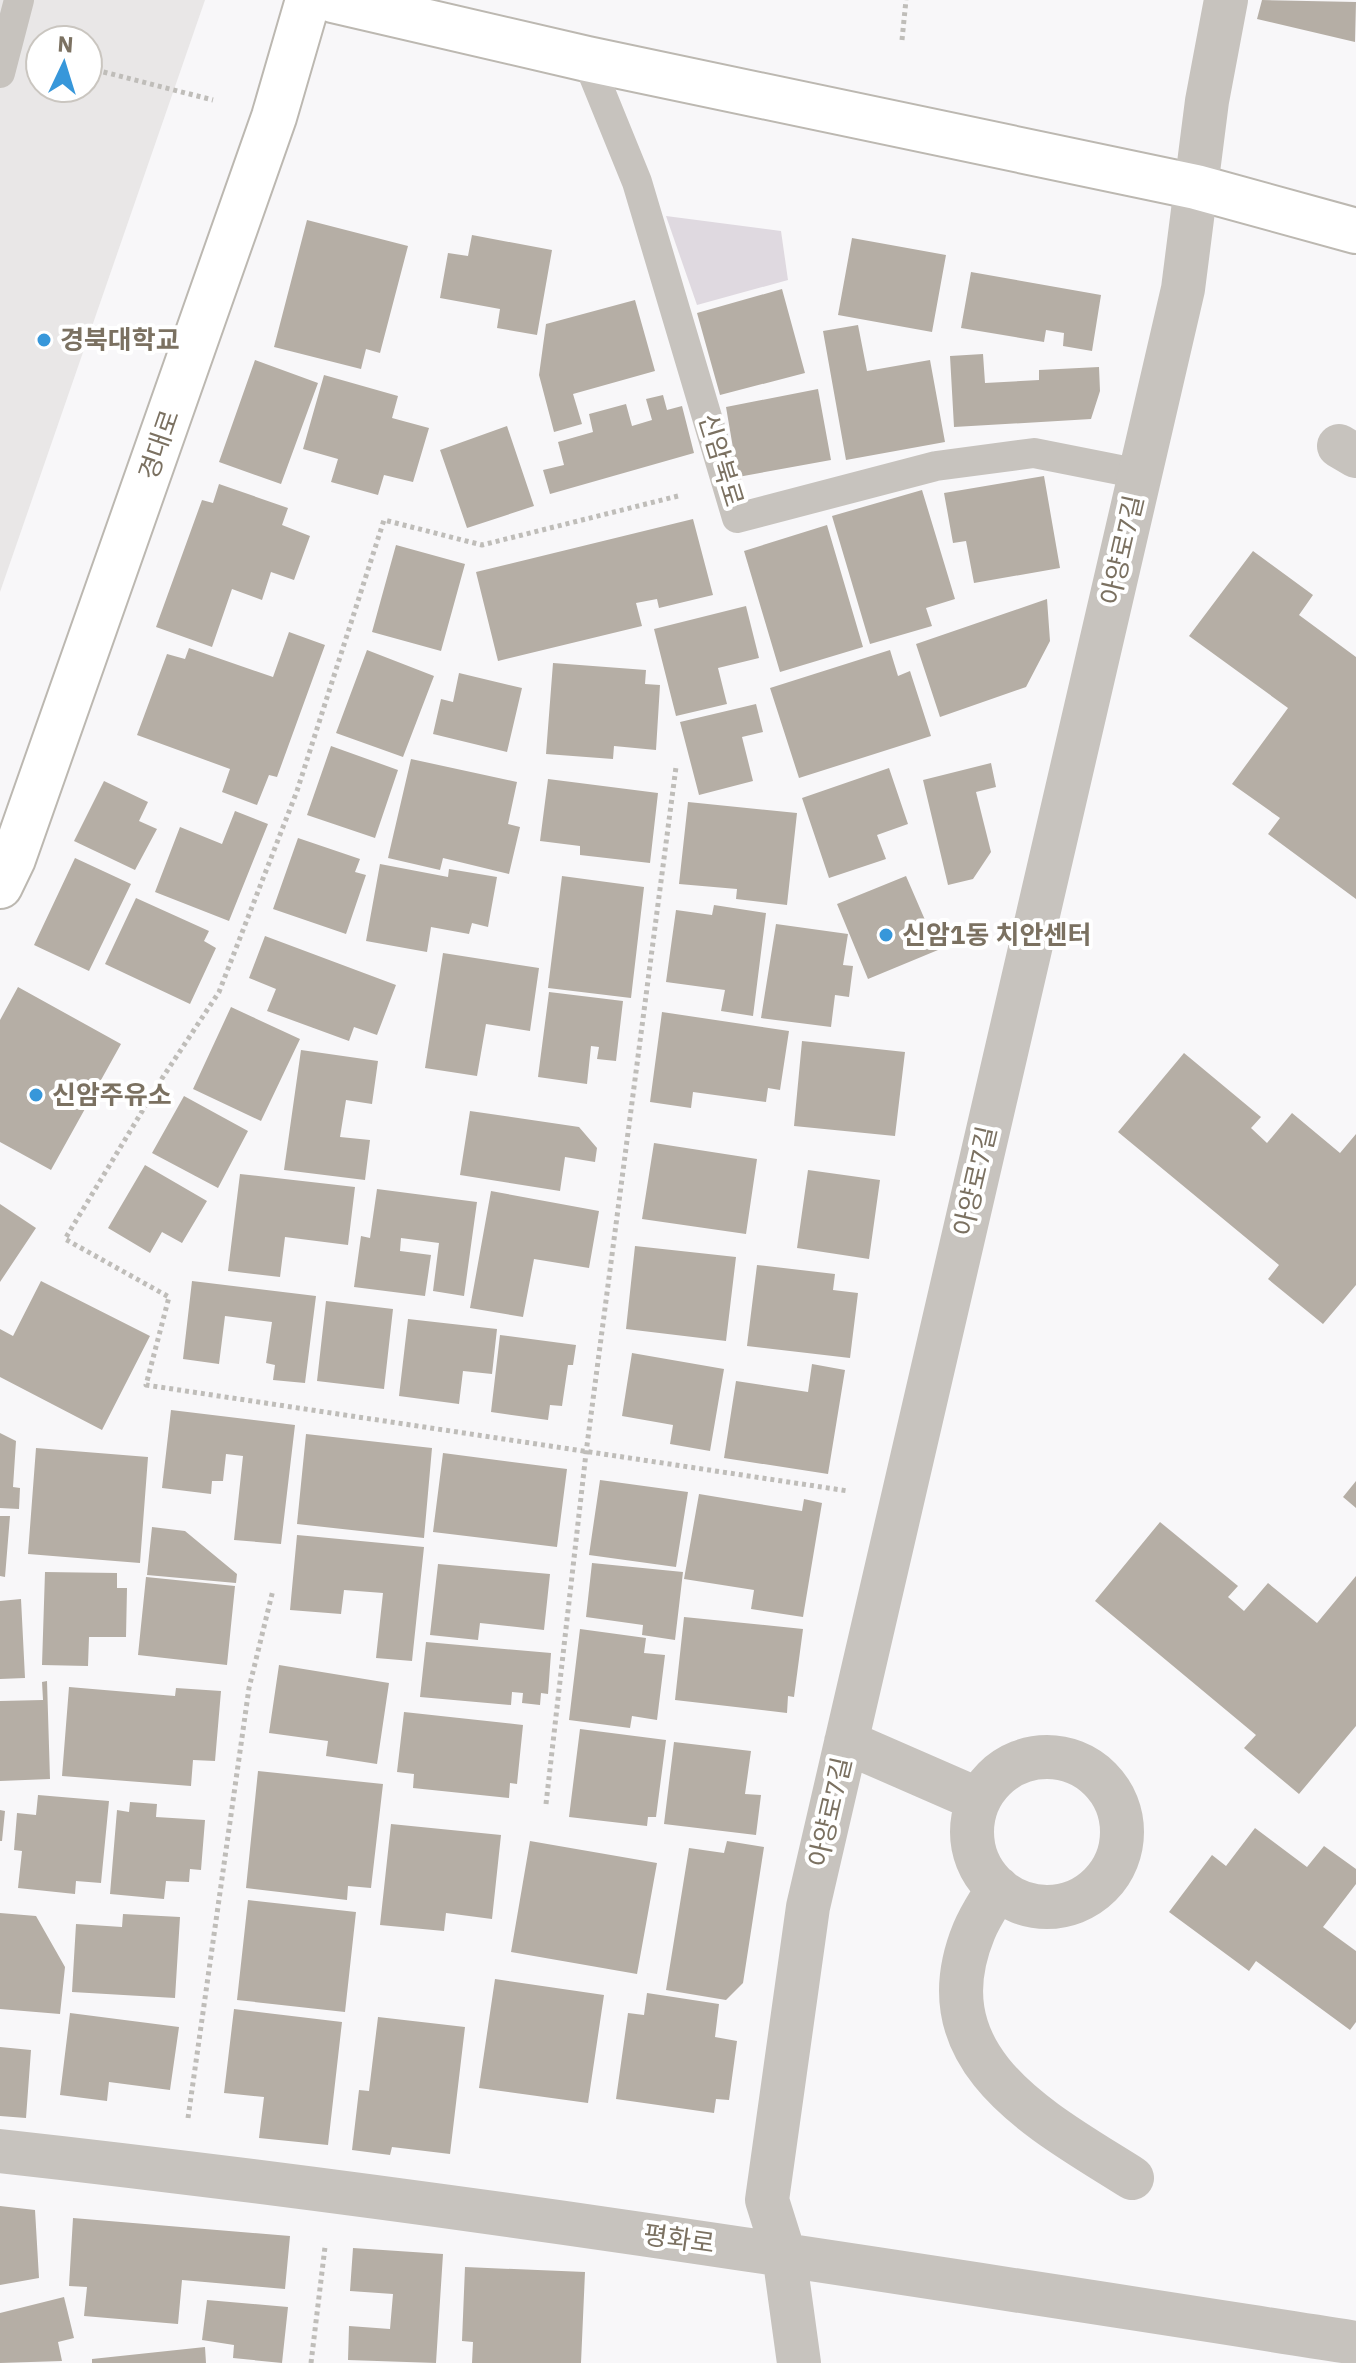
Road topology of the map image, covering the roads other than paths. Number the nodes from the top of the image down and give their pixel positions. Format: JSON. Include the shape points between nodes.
{"nodes":[{"id":1,"x":19,"y":0,"type":"edge"},
{"id":2,"x":308,"y":0,"type":"edge"},
{"id":3,"x":333,"y":0,"type":"edge"},
{"id":4,"x":1226,"y":0,"type":"edge"},
{"id":5,"x":587,"y":59,"type":"junction"},
{"id":6,"x":0,"y":73,"type":"edge"},
{"id":7,"x":1196,"y":187,"type":"junction"},
{"id":8,"x":1356,"y":231,"type":"edge"},
{"id":9,"x":1140,"y":474,"type":"junction"},
{"id":10,"x":0,"y":886,"type":"edge"},
{"id":11,"x":846,"y":1742,"type":"junction"},
{"id":12,"x":979,"y":1800,"type":"junction"},
{"id":13,"x":998,"y":1888,"type":"junction"},
{"id":14,"x":0,"y":2151,"type":"edge"},
{"id":15,"x":1132,"y":2178,"type":"dead end"},
{"id":16,"x":784,"y":2254,"type":"junction"},
{"id":17,"x":1356,"y":2343,"type":"edge"},
{"id":18,"x":799,"y":2363,"type":"edge"}],
"edges":[{"from":1,"to":6,"type":"lane"},
{"from":2,"to":10,"type":"main road","name":"경대로","via":[[274,117]]},
{"from":3,"to":5,"type":"main road"},
{"from":4,"to":7,"type":"street","name":"아양로7길"},
{"from":5,"to":7,"type":"main road"},
{"from":5,"to":9,"type":"lane","name":"신암북로","via":[[637,182],[737,518],[936,466],[1034,453]]},
{"from":7,"to":8,"type":"main road"},
{"from":7,"to":9,"type":"street","name":"아양로7길","via":[[1183,289]]},
{"from":9,"to":11,"type":"street","name":"아양로7길"},
{"from":11,"to":12,"type":"street"},
{"from":11,"to":16,"type":"street","name":"아양로7길","via":[[808,1907],[767,2200]]},
{"from":12,"to":13,"type":"street","via":[[972,1827],[975,1853]]},
{"from":12,"to":13,"type":"street","via":[[1011,1766],[1034,1758],[1059,1758],[1102,1780],[1122,1823],[1121,1848],[1112,1870],[1097,1889],[1075,1901],[1052,1907],[1027,1904]]},
{"from":13,"to":15,"type":"street","via":[[974,1932],[961,1982],[967,2032],[996,2082],[1028,2112]]},
{"from":14,"to":16,"type":"street","name":"평화로","via":[[331,2190]]},
{"from":16,"to":17,"type":"street","name":"평화로"},
{"from":16,"to":18,"type":"street","name":"아양로7길"}]}
